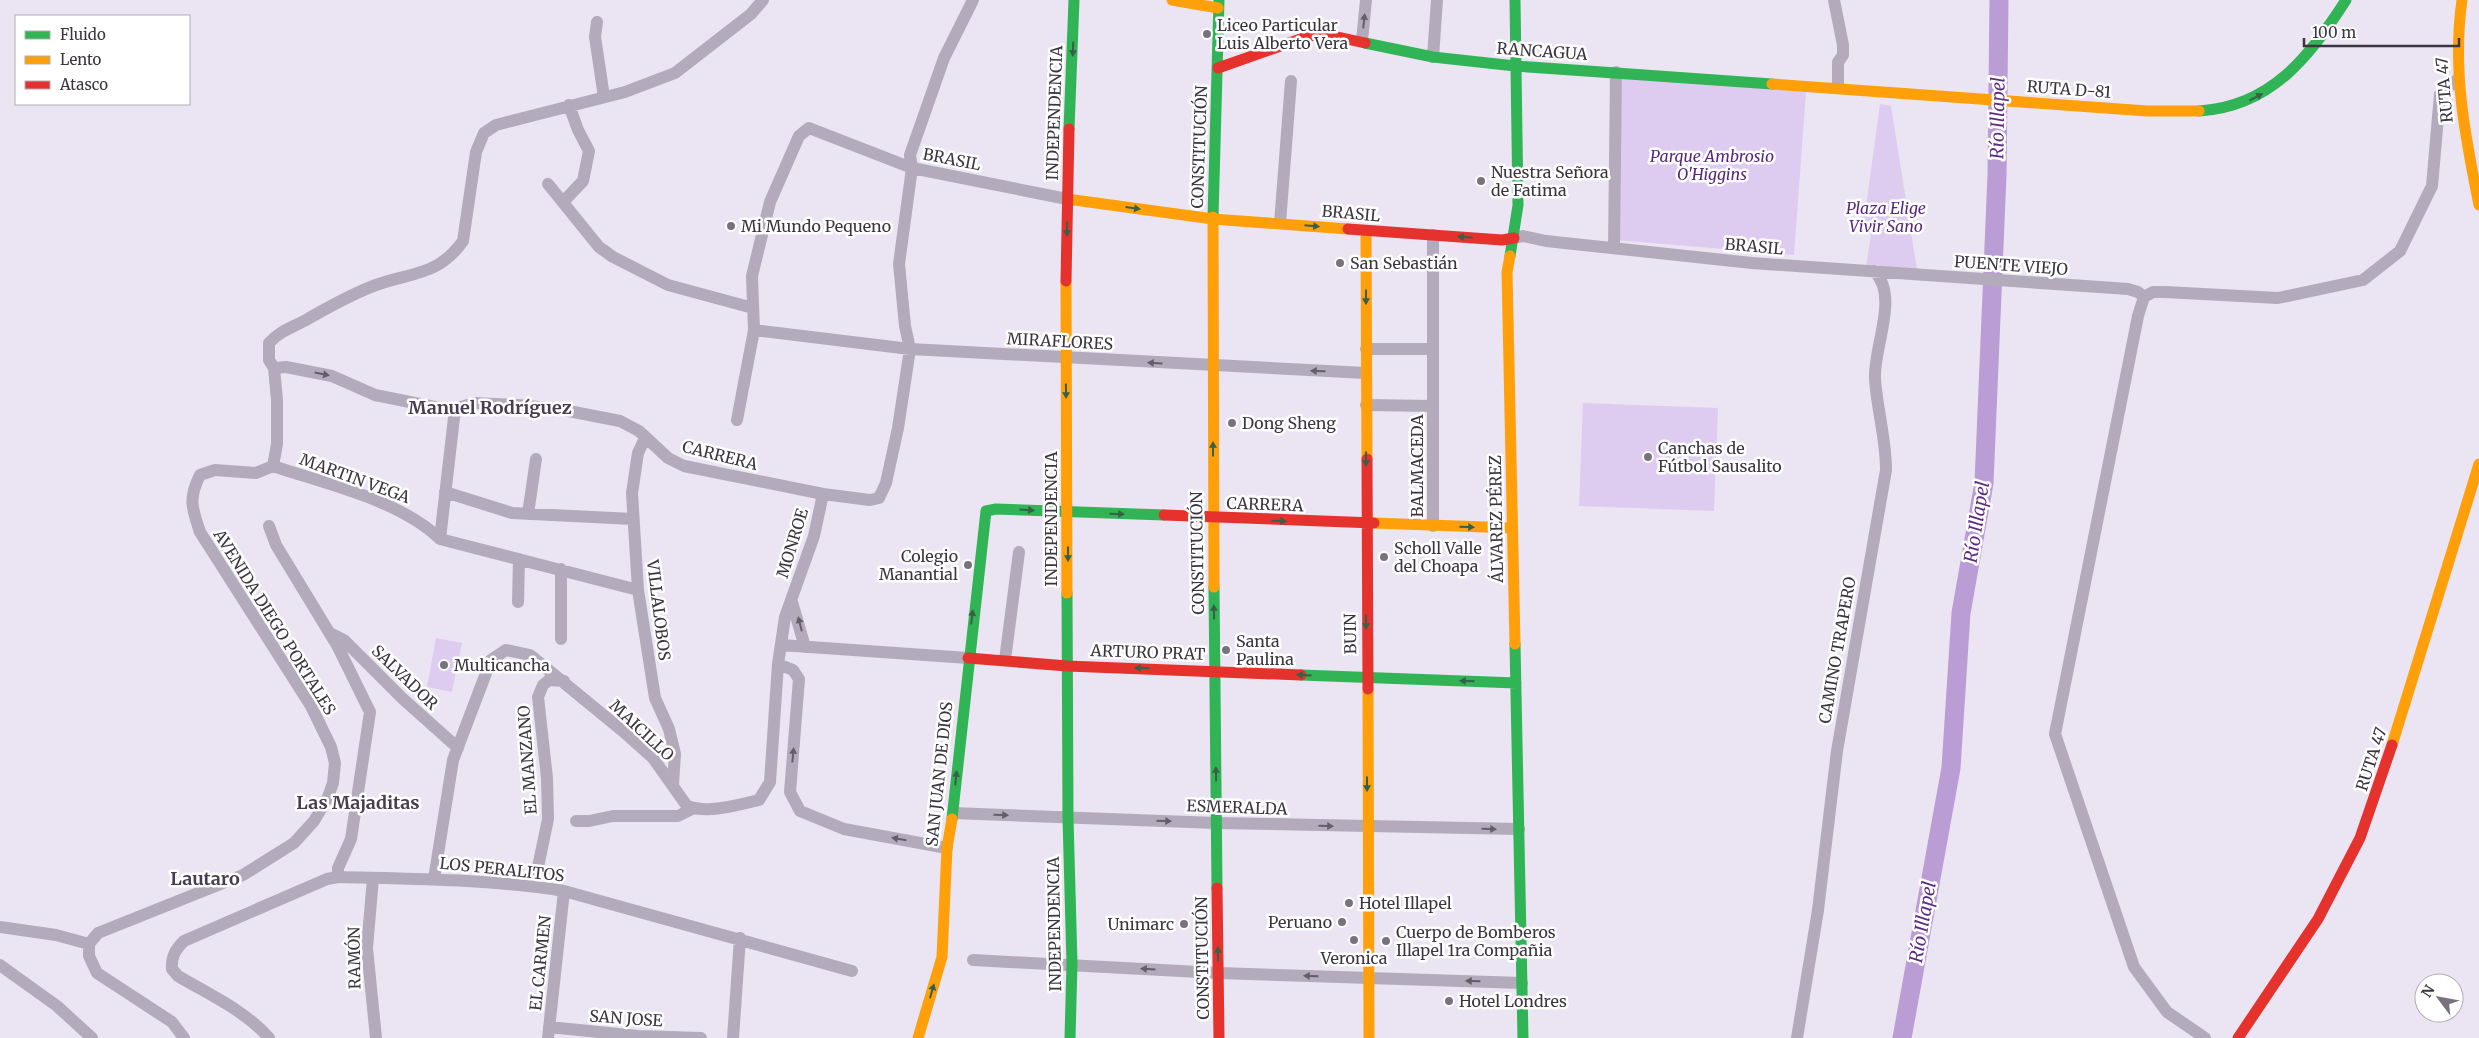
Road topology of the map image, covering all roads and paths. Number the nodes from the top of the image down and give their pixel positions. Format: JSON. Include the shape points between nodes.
{"nodes":[{"id":1,"x":763,"y":0,"type":"edge"},
{"id":2,"x":973,"y":0,"type":"edge"},
{"id":3,"x":1074,"y":0,"type":"edge"},
{"id":4,"x":1172,"y":0,"type":"edge"},
{"id":5,"x":1366,"y":0,"type":"edge"},
{"id":6,"x":1438,"y":0,"type":"edge"},
{"id":7,"x":1515,"y":0,"type":"edge"},
{"id":8,"x":1834,"y":0,"type":"edge"},
{"id":9,"x":2335,"y":0,"type":"edge"},
{"id":10,"x":2346,"y":0,"type":"edge"},
{"id":11,"x":2462,"y":0,"type":"edge"},
{"id":12,"x":1219,"y":4,"type":"edge"},
{"id":13,"x":597,"y":22,"type":"dead end"},
{"id":14,"x":1362,"y":41,"type":"junction"},
{"id":15,"x":1434,"y":57,"type":"junction"},
{"id":16,"x":1515,"y":66,"type":"junction"},
{"id":17,"x":1218,"y":68,"type":"junction"},
{"id":18,"x":1616,"y":72,"type":"junction"},
{"id":19,"x":2456,"y":80,"type":"junction"},
{"id":20,"x":1291,"y":81,"type":"dead end"},
{"id":21,"x":1838,"y":88,"type":"junction"},
{"id":22,"x":1872,"y":90,"type":"joint"},
{"id":23,"x":604,"y":98,"type":"junction"},
{"id":24,"x":569,"y":105,"type":"junction"},
{"id":25,"x":2174,"y":111,"type":"junction"},
{"id":26,"x":912,"y":168,"type":"junction"},
{"id":27,"x":548,"y":184,"type":"dead end"},
{"id":28,"x":1067,"y":199,"type":"junction"},
{"id":29,"x":563,"y":202,"type":"junction"},
{"id":30,"x":2479,"y":205,"type":"edge"},
{"id":31,"x":1213,"y":219,"type":"junction"},
{"id":32,"x":1280,"y":223,"type":"junction"},
{"id":33,"x":1366,"y":231,"type":"junction"},
{"id":34,"x":1433,"y":235,"type":"junction"},
{"id":35,"x":1514,"y":238,"type":"junction"},
{"id":36,"x":1614,"y":248,"type":"junction"},
{"id":37,"x":1874,"y":272,"type":"junction"},
{"id":38,"x":1900,"y":274,"type":"joint"},
{"id":39,"x":2144,"y":297,"type":"junction"},
{"id":40,"x":753,"y":308,"type":"junction"},
{"id":41,"x":754,"y":330,"type":"junction"},
{"id":42,"x":910,"y":349,"type":"junction"},
{"id":43,"x":1433,"y":349,"type":"junction"},
{"id":44,"x":1366,"y":350,"type":"junction"},
{"id":45,"x":1066,"y":358,"type":"junction"},
{"id":46,"x":1213,"y":366,"type":"junction"},
{"id":47,"x":274,"y":368,"type":"junction"},
{"id":48,"x":1366,"y":373,"type":"junction"},
{"id":49,"x":1366,"y":405,"type":"junction"},
{"id":50,"x":1433,"y":406,"type":"junction"},
{"id":51,"x":455,"y":409,"type":"junction"},
{"id":52,"x":737,"y":420,"type":"dead end"},
{"id":53,"x":645,"y":438,"type":"junction"},
{"id":54,"x":536,"y":459,"type":"dead end"},
{"id":55,"x":2479,"y":464,"type":"edge"},
{"id":56,"x":273,"y":466,"type":"junction"},
{"id":57,"x":200,"y":475,"type":"joint"},
{"id":58,"x":445,"y":492,"type":"junction"},
{"id":59,"x":823,"y":494,"type":"junction"},
{"id":60,"x":986,"y":511,"type":"joint"},
{"id":61,"x":1068,"y":512,"type":"junction"},
{"id":62,"x":528,"y":514,"type":"junction"},
{"id":63,"x":1213,"y":518,"type":"junction"},
{"id":64,"x":634,"y":519,"type":"junction"},
{"id":65,"x":1365,"y":524,"type":"junction"},
{"id":66,"x":270,"y":526,"type":"dead end"},
{"id":67,"x":1433,"y":526,"type":"junction"},
{"id":68,"x":1512,"y":528,"type":"junction"},
{"id":69,"x":440,"y":539,"type":"junction"},
{"id":70,"x":1019,"y":552,"type":"dead end"},
{"id":71,"x":519,"y":559,"type":"junction"},
{"id":72,"x":561,"y":569,"type":"junction"},
{"id":73,"x":638,"y":590,"type":"junction"},
{"id":74,"x":518,"y":602,"type":"dead end"},
{"id":75,"x":792,"y":602,"type":"junction"},
{"id":76,"x":329,"y":632,"type":"junction"},
{"id":77,"x":561,"y":640,"type":"dead end"},
{"id":78,"x":781,"y":645,"type":"junction"},
{"id":79,"x":805,"y":647,"type":"junction"},
{"id":80,"x":968,"y":658,"type":"junction"},
{"id":81,"x":1004,"y":660,"type":"junction"},
{"id":82,"x":778,"y":664,"type":"junction"},
{"id":83,"x":1067,"y":666,"type":"junction"},
{"id":84,"x":1215,"y":671,"type":"junction"},
{"id":85,"x":1367,"y":678,"type":"junction"},
{"id":86,"x":564,"y":682,"type":"junction"},
{"id":87,"x":1516,"y":683,"type":"junction"},
{"id":88,"x":458,"y":748,"type":"junction"},
{"id":89,"x":673,"y":784,"type":"junction"},
{"id":90,"x":694,"y":808,"type":"junction"},
{"id":91,"x":953,"y":814,"type":"junction"},
{"id":92,"x":1068,"y":818,"type":"junction"},
{"id":93,"x":576,"y":821,"type":"dead end"},
{"id":94,"x":1216,"y":823,"type":"junction"},
{"id":95,"x":1368,"y":827,"type":"junction"},
{"id":96,"x":1520,"y":829,"type":"junction"},
{"id":97,"x":947,"y":848,"type":"junction"},
{"id":98,"x":338,"y":877,"type":"junction"},
{"id":99,"x":373,"y":878,"type":"junction"},
{"id":100,"x":434,"y":879,"type":"junction"},
{"id":101,"x":534,"y":886,"type":"junction"},
{"id":102,"x":564,"y":891,"type":"junction"},
{"id":103,"x":0,"y":927,"type":"edge"},
{"id":104,"x":740,"y":938,"type":"junction"},
{"id":105,"x":89,"y":944,"type":"junction"},
{"id":106,"x":973,"y":960,"type":"dead end"},
{"id":107,"x":1072,"y":964,"type":"junction"},
{"id":108,"x":0,"y":965,"type":"edge"},
{"id":109,"x":852,"y":971,"type":"dead end"},
{"id":110,"x":1218,"y":974,"type":"junction"},
{"id":111,"x":1369,"y":977,"type":"junction"},
{"id":112,"x":1522,"y":982,"type":"junction"},
{"id":113,"x":549,"y":1032,"type":"edge"},
{"id":114,"x":92,"y":1038,"type":"edge"},
{"id":115,"x":184,"y":1038,"type":"edge"},
{"id":116,"x":269,"y":1038,"type":"edge"},
{"id":117,"x":376,"y":1038,"type":"edge"},
{"id":118,"x":701,"y":1038,"type":"edge"},
{"id":119,"x":733,"y":1038,"type":"edge"},
{"id":120,"x":918,"y":1038,"type":"edge"},
{"id":121,"x":1070,"y":1038,"type":"edge"},
{"id":122,"x":1219,"y":1038,"type":"edge"},
{"id":123,"x":1369,"y":1038,"type":"edge"},
{"id":124,"x":1523,"y":1038,"type":"edge"},
{"id":125,"x":1797,"y":1038,"type":"edge"},
{"id":126,"x":2205,"y":1038,"type":"edge"},
{"id":127,"x":2238,"y":1038,"type":"edge"}],
"edges":[{"from":1,"to":23,"type":"street","via":[[745,19],[675,73],[657,82]]},
{"from":2,"to":26,"type":"street","via":[[944,58],[910,155]]},
{"from":3,"to":28,"type":"main road","name":"INDEPENDENCIA","one_way":true},
{"from":4,"to":12,"type":"main road"},
{"from":14,"to":5,"type":"street","one_way":true},
{"from":6,"to":15,"type":"street"},
{"from":7,"to":16,"type":"main road","name":"ÁLVAREZ PÉREZ"},
{"from":8,"to":21,"type":"street","via":[[1844,45],[1838,62]]},
{"from":9,"to":25,"type":"main road","name":"RUTA D-81","via":[[2310,37],[2289,60],[2266,78],[2229,99]]},
{"from":25,"to":10,"type":"main road","name":"RUTA D-81","one_way":true,"via":[[2221,109],[2248,101],[2272,87],[2306,56]]},
{"from":11,"to":19,"type":"main road","name":"RUTA 47"},
{"from":12,"to":17,"type":"main road","name":"CONSTITUCIÓN"},
{"from":13,"to":23,"type":"street","via":[[595,37]]},
{"from":14,"to":15,"type":"main road","name":"RANCAGUA"},
{"from":14,"to":17,"type":"main road","name":"RANCAGUA","via":[[1332,35],[1309,36]]},
{"from":15,"to":16,"type":"main road","name":"RANCAGUA"},
{"from":16,"to":18,"type":"main road","name":"RANCAGUA"},
{"from":16,"to":35,"type":"main road","name":"ÁLVAREZ PÉREZ","via":[[1518,205]]},
{"from":17,"to":31,"type":"main road","name":"CONSTITUCIÓN"},
{"from":18,"to":21,"type":"main road","name":"RANCAGUA"},
{"from":18,"to":36,"type":"street"},
{"from":19,"to":30,"type":"main road","name":"RUTA 47"},
{"from":19,"to":39,"type":"street","via":[[2440,94],[2432,186],[2400,251],[2363,280],[2278,298],[2165,292],[2153,292]]},
{"from":20,"to":32,"type":"street"},
{"from":21,"to":22,"type":"main road","name":"RANCAGUA"},
{"from":22,"to":25,"type":"main road","name":"RUTA D-81"},
{"from":23,"to":24,"type":"street"},
{"from":24,"to":29,"type":"street","via":[[589,151],[583,181]]},
{"from":24,"to":47,"type":"street","via":[[496,125],[484,133],[476,152],[464,241],[458,249],[423,273],[377,284],[280,332],[268,344],[269,360]]},
{"from":26,"to":28,"type":"street","name":"BRASIL"},
{"from":26,"to":40,"type":"street","name":"BRASIL","via":[[809,128],[799,136],[770,202],[752,276]]},
{"from":26,"to":42,"type":"street","via":[[899,264]]},
{"from":27,"to":29,"type":"street"},
{"from":28,"to":31,"type":"main road","name":"BRASIL","one_way":true},
{"from":28,"to":45,"type":"main road","name":"INDEPENDENCIA","one_way":true},
{"from":29,"to":40,"type":"street","via":[[598,247],[613,257],[668,285]]},
{"from":31,"to":32,"type":"main road","name":"BRASIL"},
{"from":31,"to":46,"type":"main road","name":"CONSTITUCIÓN"},
{"from":32,"to":33,"type":"main road","name":"BRASIL","one_way":true},
{"from":33,"to":34,"type":"main road","name":"BRASIL"},
{"from":33,"to":44,"type":"main road","name":"BUIN","one_way":true},
{"from":35,"to":34,"type":"main road","name":"BRASIL","one_way":true},
{"from":34,"to":43,"type":"street","name":"BALMACEDA"},
{"from":35,"to":36,"type":"street","name":"BRASIL","via":[[1523,236]]},
{"from":35,"to":68,"type":"main road","name":"ÁLVAREZ PÉREZ","via":[[1507,272]]},
{"from":36,"to":37,"type":"street","name":"BRASIL"},
{"from":37,"to":38,"type":"street","name":"BRASIL"},
{"from":37,"to":125,"type":"street","name":"CAMINO TRAPERO","via":[[1883,284],[1885,303],[1875,379],[1886,446],[1886,470],[1837,751],[1818,910]]},
{"from":38,"to":39,"type":"street","name":"PUENTE VIEJO","via":[[2120,289],[2138,292]]},
{"from":39,"to":126,"type":"street","via":[[2054,734],[2134,967],[2168,1012]]},
{"from":40,"to":41,"type":"street"},
{"from":41,"to":42,"type":"street","name":"MIRAFLORES"},
{"from":41,"to":52,"type":"street"},
{"from":42,"to":45,"type":"street","name":"MIRAFLORES"},
{"from":42,"to":59,"type":"street","name":"CARRERA","via":[[896,438],[886,483],[879,498],[870,500]]},
{"from":43,"to":44,"type":"street"},
{"from":43,"to":50,"type":"street","name":"BALMACEDA"},
{"from":44,"to":48,"type":"main road","name":"BUIN"},
{"from":46,"to":45,"type":"street","name":"MIRAFLORES","one_way":true},
{"from":45,"to":61,"type":"main road","name":"INDEPENDENCIA","one_way":true},
{"from":48,"to":46,"type":"street","name":"MIRAFLORES","one_way":true},
{"from":63,"to":46,"type":"main road","name":"CONSTITUCIÓN","one_way":true},
{"from":47,"to":51,"type":"street","name":"CARRERA","one_way":true,"via":[[286,367],[332,376],[375,395]]},
{"from":47,"to":56,"type":"street","via":[[277,418]]},
{"from":48,"to":49,"type":"main road","name":"BUIN"},
{"from":49,"to":50,"type":"street"},
{"from":49,"to":65,"type":"main road","name":"BUIN","one_way":true},
{"from":50,"to":67,"type":"street","name":"BALMACEDA"},
{"from":51,"to":53,"type":"street","name":"CARRERA","via":[[474,403],[558,409],[620,421]]},
{"from":51,"to":58,"type":"street"},
{"from":53,"to":59,"type":"street","name":"CARRERA","via":[[668,458],[684,466]]},
{"from":53,"to":64,"type":"street","name":"VILLALOBOS","via":[[638,453],[632,493]]},
{"from":54,"to":62,"type":"street"},
{"from":55,"to":127,"type":"main road","name":"RUTA 47","via":[[2382,778],[2360,838],[2318,919]]},
{"from":56,"to":57,"type":"street","name":"MARTIN VEGA","via":[[256,473],[215,470]]},
{"from":56,"to":69,"type":"street","name":"MARTIN VEGA","via":[[406,512]]},
{"from":57,"to":105,"type":"street","name":"AVENIDA DIEGO PORTALES","via":[[192,491],[193,511],[200,532],[311,706],[335,763],[334,783],[314,820],[294,842],[243,875],[98,933]]},
{"from":58,"to":62,"type":"street","via":[[512,513]]},
{"from":58,"to":69,"type":"street"},
{"from":59,"to":75,"type":"street","name":"MONROE","via":[[814,536]]},
{"from":60,"to":61,"type":"main road","name":"CARRERA","one_way":true},
{"from":80,"to":60,"type":"main road","name":"SAN JUAN DE DIOS","one_way":true},
{"from":61,"to":63,"type":"main road","name":"CARRERA","one_way":true},
{"from":61,"to":83,"type":"main road","name":"INDEPENDENCIA","one_way":true},
{"from":62,"to":64,"type":"street"},
{"from":63,"to":65,"type":"main road","name":"CARRERA","one_way":true},
{"from":84,"to":63,"type":"main road","name":"CONSTITUCIÓN","one_way":true},
{"from":64,"to":73,"type":"street","name":"VILLALOBOS"},
{"from":65,"to":67,"type":"main road","name":"CARRERA"},
{"from":65,"to":85,"type":"main road","name":"BUIN","one_way":true},
{"from":66,"to":76,"type":"street","name":"SALVADOR","via":[[276,545]]},
{"from":67,"to":68,"type":"main road","name":"CARRERA","one_way":true},
{"from":68,"to":87,"type":"main road","name":"ÁLVAREZ PÉREZ"},
{"from":69,"to":71,"type":"street","name":"MARTIN VEGA"},
{"from":70,"to":81,"type":"street"},
{"from":71,"to":72,"type":"street","name":"MARTIN VEGA"},
{"from":71,"to":74,"type":"street"},
{"from":72,"to":73,"type":"street","name":"MARTIN VEGA"},
{"from":72,"to":77,"type":"street"},
{"from":73,"to":89,"type":"street","name":"VILLALOBOS","via":[[655,698],[669,729],[675,754]]},
{"from":75,"to":78,"type":"street","name":"MONROE","via":[[785,617]]},
{"from":79,"to":75,"type":"street","name":"MONROE","one_way":true},
{"from":76,"to":88,"type":"street","name":"SALVADOR","via":[[344,640]]},
{"from":76,"to":98,"type":"street","name":"SALVADOR","via":[[370,712],[350,839],[338,868]]},
{"from":78,"to":79,"type":"street","name":"ARTURO PRAT"},
{"from":78,"to":82,"type":"street","name":"MONROE"},
{"from":79,"to":80,"type":"street","name":"ARTURO PRAT"},
{"from":80,"to":81,"type":"main road","name":"ARTURO PRAT"},
{"from":91,"to":80,"type":"main road","name":"SAN JUAN DE DIOS","one_way":true},
{"from":81,"to":83,"type":"main road","name":"ARTURO PRAT"},
{"from":82,"to":90,"type":"street","via":[[770,782],[765,792],[759,800],[737,805]]},
{"from":97,"to":82,"type":"street","one_way":true,"via":[[844,829],[800,811],[790,792],[799,679],[794,670]]},
{"from":84,"to":83,"type":"main road","name":"ARTURO PRAT","one_way":true},
{"from":83,"to":92,"type":"main road","name":"INDEPENDENCIA"},
{"from":85,"to":84,"type":"main road","name":"ARTURO PRAT","one_way":true},
{"from":94,"to":84,"type":"main road","name":"CONSTITUCIÓN","one_way":true},
{"from":87,"to":85,"type":"main road","name":"ARTURO PRAT","one_way":true},
{"from":85,"to":95,"type":"main road","name":"BUIN","one_way":true},
{"from":86,"to":88,"type":"street","name":"MAICILLO","via":[[530,655],[506,650],[491,660]]},
{"from":86,"to":89,"type":"street","name":"MAICILLO","via":[[653,758]]},
{"from":86,"to":101,"type":"street","name":"EL MANZANO","via":[[549,680],[538,697],[548,819]]},
{"from":87,"to":96,"type":"main road","name":"ÁLVAREZ PÉREZ"},
{"from":88,"to":100,"type":"street","name":"MAICILLO","via":[[453,760]]},
{"from":89,"to":90,"type":"street","name":"MAICILLO","via":[[679,798]]},
{"from":90,"to":93,"type":"street","via":[[678,816],[613,816]]},
{"from":91,"to":92,"type":"street","name":"ESMERALDA","one_way":true},
{"from":91,"to":97,"type":"main road","name":"SAN JUAN DE DIOS"},
{"from":92,"to":94,"type":"street","name":"ESMERALDA","one_way":true},
{"from":92,"to":107,"type":"main road","name":"INDEPENDENCIA"},
{"from":94,"to":95,"type":"street","name":"ESMERALDA","one_way":true},
{"from":110,"to":94,"type":"main road","name":"CONSTITUCIÓN","one_way":true},
{"from":95,"to":96,"type":"street","name":"ESMERALDA","one_way":true},
{"from":95,"to":111,"type":"main road","name":"BUIN"},
{"from":96,"to":112,"type":"main road","name":"ÁLVAREZ PÉREZ"},
{"from":120,"to":97,"type":"main road","name":"SAN JUAN DE DIOS","one_way":true,"via":[[942,957]]},
{"from":98,"to":99,"type":"street","name":"LOS PERALITOS"},
{"from":98,"to":116,"type":"street","name":"LOS PERALITOS","via":[[184,941],[176,948],[172,969],[178,976],[236,1011],[262,1029]]},
{"from":99,"to":100,"type":"street","name":"LOS PERALITOS"},
{"from":99,"to":117,"type":"street","name":"RAMÓN","via":[[367,948]]},
{"from":100,"to":101,"type":"street","name":"LOS PERALITOS"},
{"from":101,"to":102,"type":"street","name":"LOS PERALITOS"},
{"from":102,"to":104,"type":"street","name":"LOS PERALITOS"},
{"from":102,"to":113,"type":"street","name":"EL CARMEN"},
{"from":103,"to":105,"type":"street","via":[[56,935]]},
{"from":104,"to":109,"type":"street","name":"LOS PERALITOS"},
{"from":104,"to":119,"type":"street"},
{"from":105,"to":115,"type":"street","via":[[88,956],[97,973],[172,1022]]},
{"from":106,"to":107,"type":"street"},
{"from":110,"to":107,"type":"street","one_way":true},
{"from":107,"to":121,"type":"main road","name":"INDEPENDENCIA"},
{"from":108,"to":114,"type":"street","via":[[57,1006]]},
{"from":111,"to":110,"type":"street","one_way":true},
{"from":110,"to":122,"type":"main road","name":"CONSTITUCIÓN"},
{"from":112,"to":111,"type":"street","one_way":true},
{"from":111,"to":123,"type":"main road","name":"BUIN"},
{"from":112,"to":124,"type":"main road","name":"ÁLVAREZ PÉREZ"},
{"from":113,"to":118,"type":"street","name":"SAN JOSE"}]}
